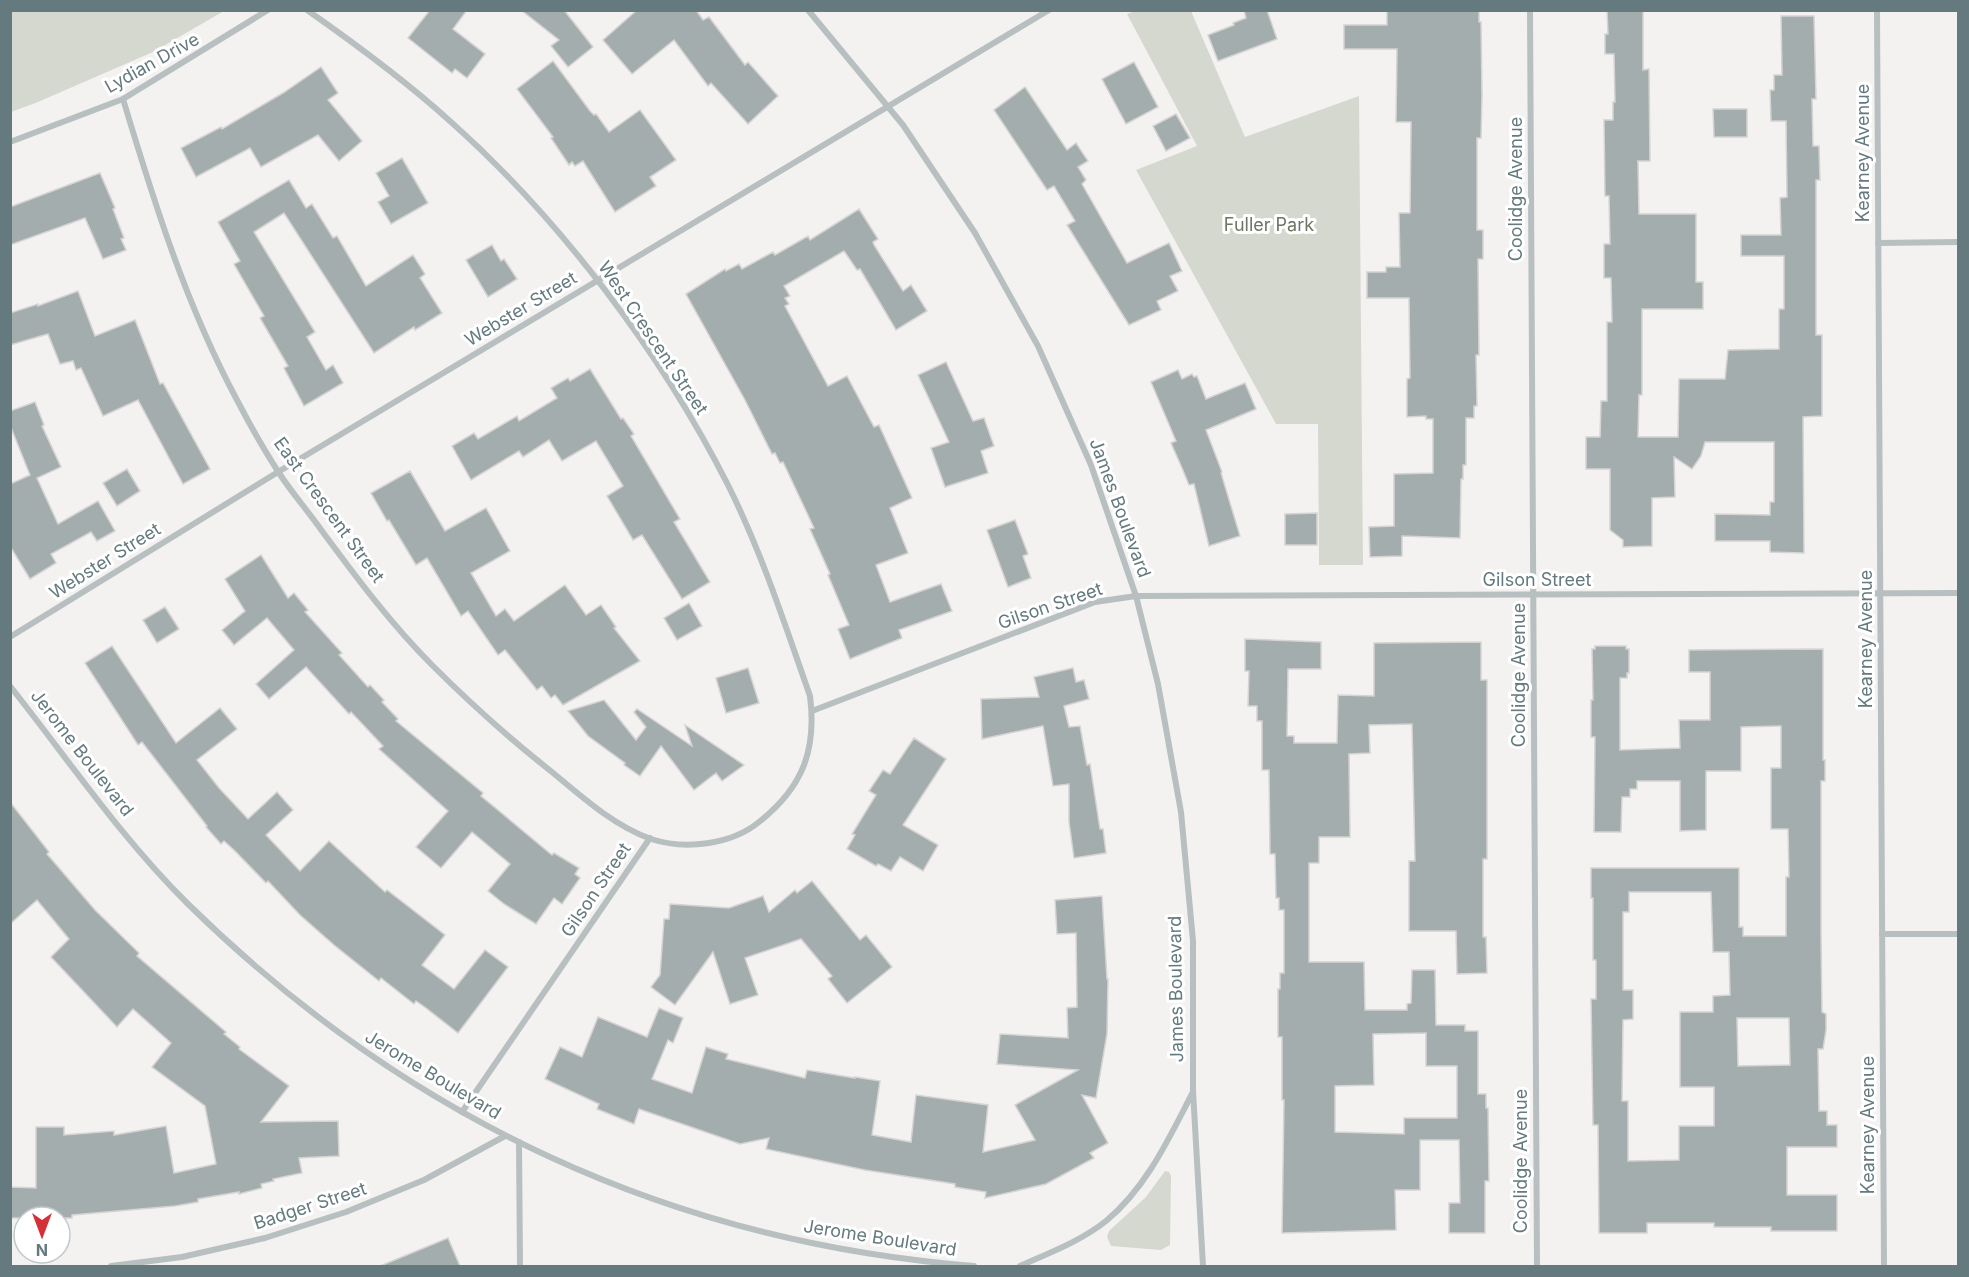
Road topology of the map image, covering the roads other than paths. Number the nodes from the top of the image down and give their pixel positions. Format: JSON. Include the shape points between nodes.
{"nodes":[{"id":1,"x":268,"y":10,"type":"edge"},
{"id":2,"x":307,"y":10,"type":"edge"},
{"id":3,"x":808,"y":10,"type":"edge"},
{"id":4,"x":1049,"y":10,"type":"edge"},
{"id":5,"x":1530,"y":10,"type":"edge"},
{"id":6,"x":1877,"y":10,"type":"edge"},
{"id":7,"x":123,"y":99,"type":"junction"},
{"id":8,"x":888,"y":106,"type":"junction"},
{"id":9,"x":10,"y":142,"type":"edge"},
{"id":10,"x":1959,"y":242,"type":"edge"},
{"id":11,"x":1878,"y":243,"type":"junction"},
{"id":12,"x":598,"y":281,"type":"junction"},
{"id":13,"x":278,"y":472,"type":"junction"},
{"id":14,"x":1880,"y":593,"type":"junction"},
{"id":15,"x":1959,"y":593,"type":"edge"},
{"id":16,"x":1533,"y":595,"type":"junction"},
{"id":17,"x":1136,"y":596,"type":"junction"},
{"id":18,"x":10,"y":637,"type":"edge"},
{"id":19,"x":10,"y":686,"type":"edge"},
{"id":20,"x":812,"y":711,"type":"junction"},
{"id":21,"x":650,"y":838,"type":"junction"},
{"id":22,"x":1882,"y":934,"type":"junction"},
{"id":23,"x":1959,"y":934,"type":"edge"},
{"id":24,"x":1193,"y":1091,"type":"junction"},
{"id":25,"x":462,"y":1112,"type":"junction"},
{"id":26,"x":506,"y":1137,"type":"junction"},
{"id":27,"x":519,"y":1143,"type":"junction"},
{"id":28,"x":111,"y":1266,"type":"edge"},
{"id":29,"x":520,"y":1266,"type":"edge"},
{"id":30,"x":974,"y":1266,"type":"edge"},
{"id":31,"x":1020,"y":1266,"type":"edge"},
{"id":32,"x":1203,"y":1266,"type":"edge"},
{"id":33,"x":1537,"y":1266,"type":"edge"},
{"id":34,"x":1884,"y":1266,"type":"edge"}],
"edges":[{"from":1,"to":7,"type":"street","name":"Lydian Drive"},
{"from":2,"to":12,"type":"street","name":"West Crescent Street","via":[[368,53],[452,122],[529,198]]},
{"from":3,"to":8,"type":"street","name":"James Boulevard"},
{"from":4,"to":8,"type":"street","name":"Webster Street"},
{"from":5,"to":16,"type":"street","name":"Coolidge Avenue"},
{"from":6,"to":11,"type":"street","name":"Kearney Avenue"},
{"from":7,"to":9,"type":"street","name":"Lydian Drive"},
{"from":7,"to":13,"type":"street","name":"East Crescent Street","via":[[189,300],[237,400]]},
{"from":8,"to":12,"type":"street","name":"Webster Street"},
{"from":8,"to":17,"type":"street","name":"James Boulevard","via":[[975,233],[1038,346],[1091,465]]},
{"from":10,"to":11,"type":"street"},
{"from":11,"to":14,"type":"street","name":"Kearney Avenue"},
{"from":12,"to":13,"type":"street","name":"Webster Street"},
{"from":12,"to":20,"type":"street","name":"West Crescent Street","via":[[675,391],[728,485],[771,584]]},
{"from":13,"to":18,"type":"street","name":"Webster Street"},
{"from":13,"to":21,"type":"street","name":"East Crescent Street","via":[[362,584],[430,663],[505,735],[586,800],[630,830]]},
{"from":14,"to":15,"type":"street","name":"Gilson Street"},
{"from":14,"to":16,"type":"street","name":"Gilson Street"},
{"from":14,"to":22,"type":"street","name":"Kearney Avenue"},
{"from":16,"to":17,"type":"street","name":"Gilson Street"},
{"from":16,"to":33,"type":"street","name":"Coolidge Avenue"},
{"from":17,"to":20,"type":"street","name":"Gilson Street","via":[[1095,602]]},
{"from":17,"to":24,"type":"street","name":"James Boulevard","via":[[1158,684],[1181,812],[1193,941]]},
{"from":19,"to":25,"type":"street","name":"Jerome Boulevard","via":[[114,822],[186,902],[265,975],[349,1041]]},
{"from":20,"to":21,"type":"street","name":"Gilson Street","via":[[811,739],[797,780],[778,806],[753,826],[703,844]]},
{"from":21,"to":25,"type":"street","name":"Gilson Street"},
{"from":22,"to":23,"type":"street"},
{"from":22,"to":34,"type":"street","name":"Kearney Avenue"},
{"from":24,"to":31,"type":"street","name":"James Boulevard","via":[[1164,1148],[1128,1200],[1077,1239]]},
{"from":24,"to":32,"type":"street","name":"James Boulevard"},
{"from":25,"to":26,"type":"street","name":"Jerome Boulevard"},
{"from":26,"to":27,"type":"street","name":"Jerome Boulevard"},
{"from":26,"to":28,"type":"street","name":"Badger Street","via":[[424,1180],[346,1212],[244,1243],[182,1257]]},
{"from":27,"to":29,"type":"street"},
{"from":27,"to":30,"type":"street","name":"Jerome Boulevard","via":[[603,1181],[704,1217],[808,1244],[915,1262]]}]}
